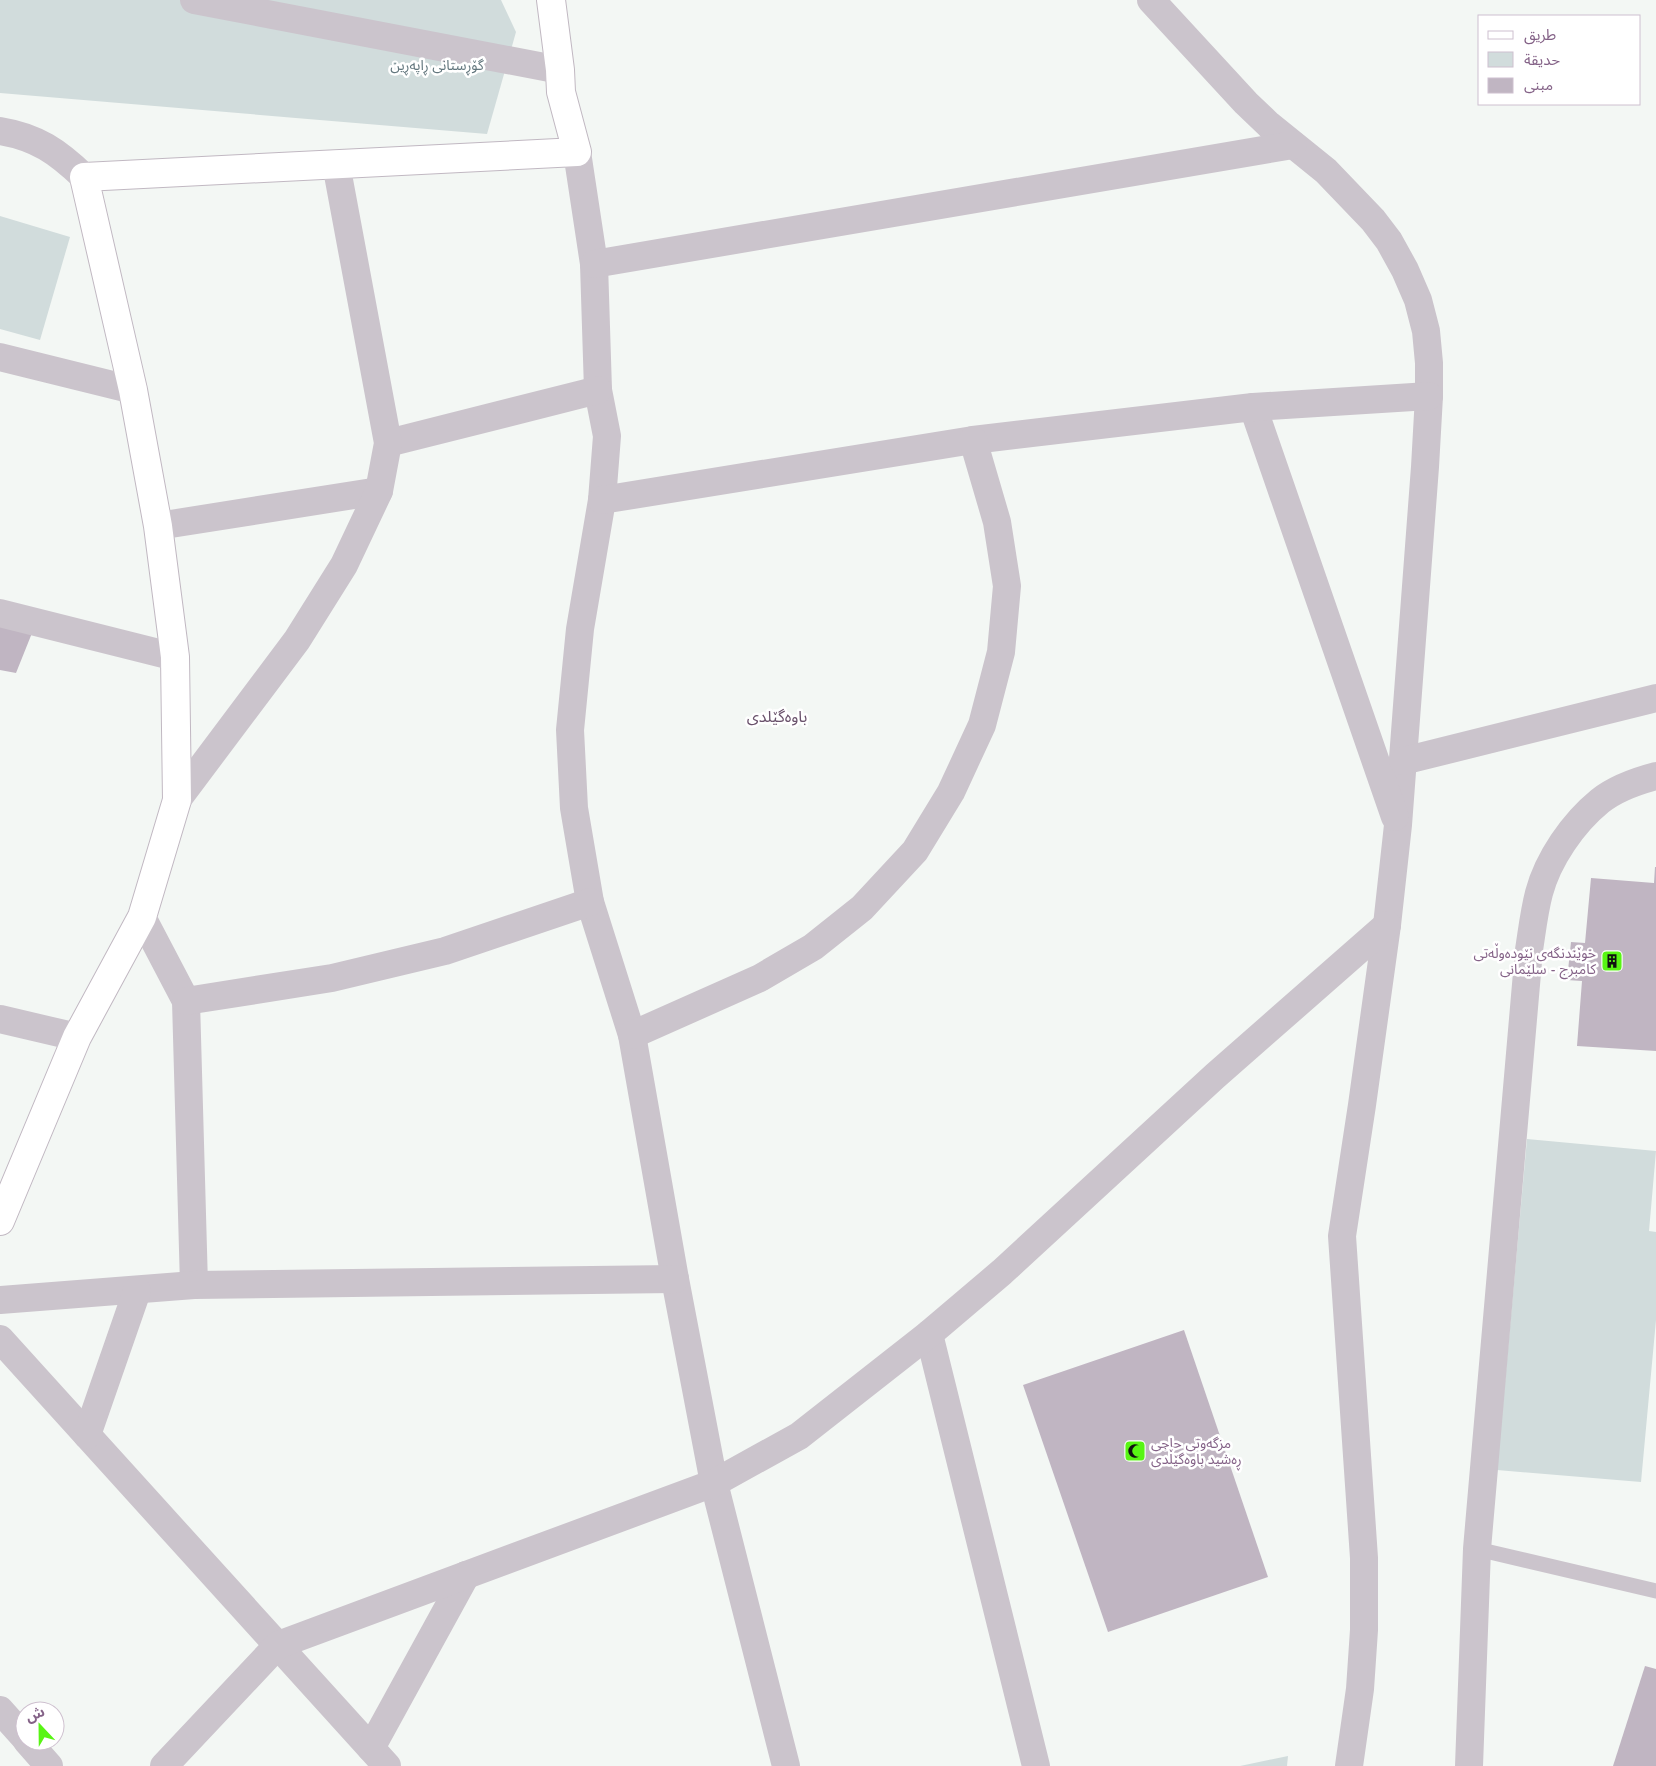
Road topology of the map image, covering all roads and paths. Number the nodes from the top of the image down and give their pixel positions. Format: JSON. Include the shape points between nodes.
{"nodes":[{"id":1,"x":194,"y":0,"type":"edge"},
{"id":2,"x":551,"y":0,"type":"edge"},
{"id":3,"x":1151,"y":0,"type":"edge"},
{"id":4,"x":560,"y":70,"type":"junction"},
{"id":5,"x":0,"y":131,"type":"edge"},
{"id":6,"x":1293,"y":145,"type":"junction"},
{"id":7,"x":577,"y":152,"type":"junction"},
{"id":8,"x":336,"y":164,"type":"junction"},
{"id":9,"x":84,"y":177,"type":"junction"},
{"id":10,"x":594,"y":264,"type":"junction"},
{"id":11,"x":0,"y":357,"type":"edge"},
{"id":12,"x":133,"y":390,"type":"junction"},
{"id":13,"x":598,"y":390,"type":"junction"},
{"id":14,"x":1429,"y":396,"type":"junction"},
{"id":15,"x":1253,"y":407,"type":"junction"},
{"id":16,"x":973,"y":440,"type":"junction"},
{"id":17,"x":388,"y":443,"type":"junction"},
{"id":18,"x":379,"y":491,"type":"junction"},
{"id":19,"x":602,"y":500,"type":"junction"},
{"id":20,"x":158,"y":526,"type":"junction"},
{"id":21,"x":0,"y":613,"type":"edge"},
{"id":22,"x":175,"y":657,"type":"junction"},
{"id":23,"x":1656,"y":698,"type":"edge"},
{"id":24,"x":1403,"y":761,"type":"junction"},
{"id":25,"x":1656,"y":776,"type":"edge"},
{"id":26,"x":177,"y":800,"type":"junction"},
{"id":27,"x":1398,"y":825,"type":"junction"},
{"id":28,"x":590,"y":902,"type":"junction"},
{"id":29,"x":142,"y":917,"type":"junction"},
{"id":30,"x":1387,"y":925,"type":"junction"},
{"id":31,"x":186,"y":1001,"type":"junction"},
{"id":32,"x":0,"y":1019,"type":"edge"},
{"id":33,"x":632,"y":1035,"type":"junction"},
{"id":34,"x":77,"y":1037,"type":"junction"},
{"id":35,"x":0,"y":1221,"type":"edge"},
{"id":36,"x":675,"y":1279,"type":"junction"},
{"id":37,"x":194,"y":1286,"type":"junction"},
{"id":38,"x":137,"y":1291,"type":"junction"},
{"id":39,"x":0,"y":1300,"type":"edge"},
{"id":40,"x":929,"y":1334,"type":"junction"},
{"id":41,"x":0,"y":1339,"type":"edge"},
{"id":42,"x":87,"y":1435,"type":"junction"},
{"id":43,"x":714,"y":1483,"type":"junction"},
{"id":44,"x":1477,"y":1549,"type":"junction"},
{"id":45,"x":466,"y":1575,"type":"junction"},
{"id":46,"x":1656,"y":1591,"type":"edge"},
{"id":47,"x":278,"y":1645,"type":"junction"},
{"id":48,"x":0,"y":1710,"type":"edge"},
{"id":49,"x":15,"y":1727,"type":"edge"},
{"id":50,"x":36,"y":1751,"type":"edge"},
{"id":51,"x":379,"y":1757,"type":"edge"},
{"id":52,"x":49,"y":1766,"type":"edge"},
{"id":53,"x":164,"y":1766,"type":"edge"},
{"id":54,"x":786,"y":1766,"type":"edge"},
{"id":55,"x":1036,"y":1766,"type":"edge"},
{"id":56,"x":1349,"y":1766,"type":"edge"},
{"id":57,"x":1469,"y":1766,"type":"edge"}],
"edges":[{"from":1,"to":4,"type":"street"},
{"from":2,"to":4,"type":"street"},
{"from":3,"to":6,"type":"street","via":[[1240,96]]},
{"from":4,"to":7,"type":"street","via":[[561,92]]},
{"from":5,"to":9,"type":"street","via":[[41,142]]},
{"from":6,"to":10,"type":"street"},
{"from":6,"to":14,"type":"street","via":[[1326,171],[1361,206],[1405,270],[1418,300],[1426,331]]},
{"from":7,"to":8,"type":"street"},
{"from":7,"to":10,"type":"street"},
{"from":8,"to":9,"type":"street"},
{"from":8,"to":17,"type":"street"},
{"from":9,"to":12,"type":"street"},
{"from":10,"to":13,"type":"street"},
{"from":11,"to":12,"type":"street"},
{"from":12,"to":20,"type":"street"},
{"from":13,"to":17,"type":"street"},
{"from":13,"to":19,"type":"street","via":[[607,436]]},
{"from":14,"to":15,"type":"street"},
{"from":14,"to":24,"type":"street"},
{"from":15,"to":16,"type":"street"},
{"from":15,"to":27,"type":"street"},
{"from":16,"to":19,"type":"street"},
{"from":16,"to":33,"type":"street","via":[[997,522],[1007,586],[1002,652],[985,716],[951,792],[915,851],[862,908],[813,946],[760,978]]},
{"from":17,"to":18,"type":"street"},
{"from":18,"to":20,"type":"street"},
{"from":18,"to":26,"type":"street","via":[[344,565],[296,640]]},
{"from":19,"to":28,"type":"street","via":[[580,630],[570,730],[574,808]]},
{"from":20,"to":22,"type":"street"},
{"from":21,"to":22,"type":"street"},
{"from":22,"to":26,"type":"street"},
{"from":23,"to":24,"type":"street"},
{"from":24,"to":27,"type":"street"},
{"from":25,"to":44,"type":"street","via":[[1601,800],[1582,818],[1550,864],[1533,916]]},
{"from":26,"to":29,"type":"street"},
{"from":27,"to":30,"type":"street"},
{"from":28,"to":31,"type":"street","via":[[426,956],[332,978]]},
{"from":28,"to":33,"type":"street"},
{"from":29,"to":31,"type":"street"},
{"from":29,"to":34,"type":"street"},
{"from":30,"to":40,"type":"street"},
{"from":30,"to":56,"type":"street","via":[[1342,1236],[1364,1558],[1360,1689]]},
{"from":31,"to":37,"type":"street"},
{"from":32,"to":34,"type":"street"},
{"from":33,"to":36,"type":"street"},
{"from":34,"to":35,"type":"street"},
{"from":36,"to":37,"type":"street"},
{"from":36,"to":43,"type":"street"},
{"from":37,"to":38,"type":"street"},
{"from":38,"to":39,"type":"street"},
{"from":38,"to":42,"type":"street"},
{"from":40,"to":43,"type":"street","via":[[800,1436]]},
{"from":40,"to":55,"type":"street"},
{"from":41,"to":42,"type":"street"},
{"from":42,"to":47,"type":"street"},
{"from":43,"to":45,"type":"street"},
{"from":43,"to":54,"type":"street"},
{"from":44,"to":46,"type":"lane"},
{"from":44,"to":57,"type":"street"},
{"from":45,"to":47,"type":"street"},
{"from":45,"to":51,"type":"street"},
{"from":47,"to":51,"type":"street"},
{"from":47,"to":53,"type":"street"},
{"from":48,"to":49,"type":"street"},
{"from":50,"to":52,"type":"street"}]}
